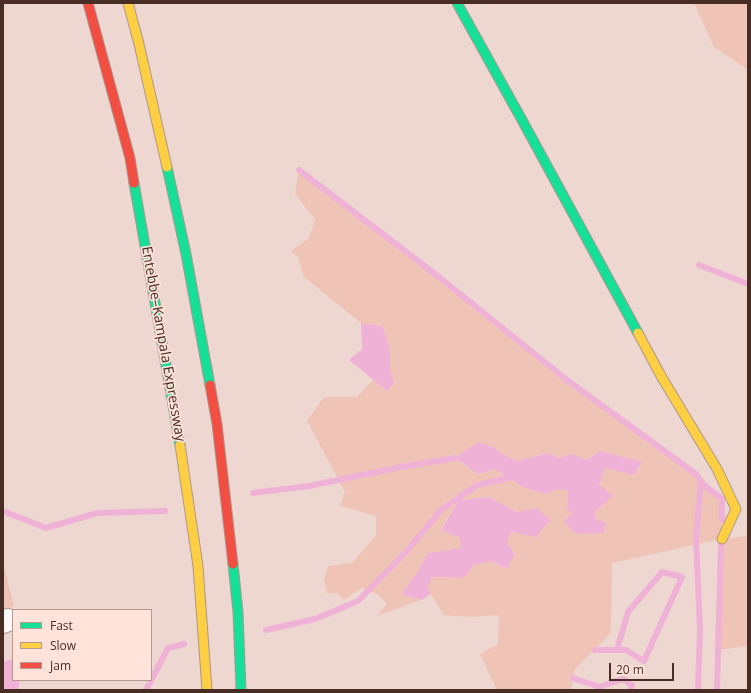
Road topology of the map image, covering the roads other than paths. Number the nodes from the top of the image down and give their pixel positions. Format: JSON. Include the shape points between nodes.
{"nodes":[{"id":1,"x":88,"y":3,"type":"edge"},
{"id":2,"x":128,"y":3,"type":"edge"},
{"id":3,"x":457,"y":3,"type":"edge"},
{"id":4,"x":722,"y":539,"type":"dead end"},
{"id":5,"x":207,"y":690,"type":"edge"},
{"id":6,"x":241,"y":690,"type":"edge"}],
"edges":[{"from":1,"to":5,"type":"main road","name":"Entebbe–Kampala Expressway","via":[[130,158],[177,425],[198,566]]},
{"from":2,"to":6,"type":"main road","via":[[186,254],[217,424],[238,612]]},
{"from":3,"to":4,"type":"main road","via":[[661,376],[717,469],[736,509]]}]}
